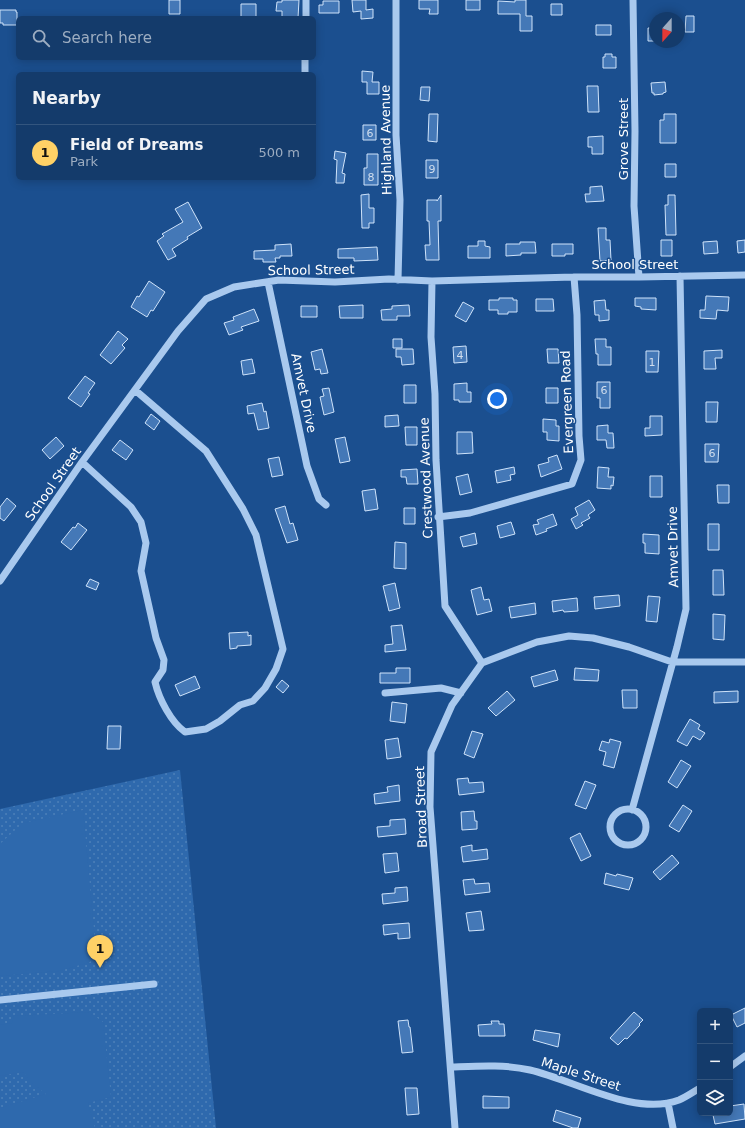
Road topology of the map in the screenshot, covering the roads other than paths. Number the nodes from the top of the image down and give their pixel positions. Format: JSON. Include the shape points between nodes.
{"nodes":[{"id":1,"x":306,"y":0,"type":"edge"},
{"id":2,"x":396,"y":0,"type":"edge"},
{"id":3,"x":633,"y":0,"type":"edge"},
{"id":4,"x":306,"y":16,"type":"edge"},
{"id":5,"x":305,"y":60,"type":"edge"},
{"id":6,"x":305,"y":72,"type":"edge"},
{"id":7,"x":745,"y":275,"type":"edge"},
{"id":8,"x":680,"y":276,"type":"junction"},
{"id":9,"x":574,"y":277,"type":"junction"},
{"id":10,"x":639,"y":277,"type":"junction"},
{"id":11,"x":398,"y":280,"type":"junction"},
{"id":12,"x":432,"y":281,"type":"junction"},
{"id":13,"x":268,"y":282,"type":"junction"},
{"id":14,"x":135,"y":390,"type":"junction"},
{"id":15,"x":82,"y":462,"type":"junction"},
{"id":16,"x":326,"y":505,"type":"dead end"},
{"id":17,"x":438,"y":517,"type":"junction"},
{"id":18,"x":0,"y":581,"type":"edge"},
{"id":19,"x":672,"y":662,"type":"junction"},
{"id":20,"x":745,"y":662,"type":"edge"},
{"id":21,"x":482,"y":663,"type":"junction"},
{"id":22,"x":385,"y":693,"type":"dead end"},
{"id":23,"x":460,"y":693,"type":"junction"},
{"id":24,"x":632,"y":810,"type":"junction"},
{"id":25,"x":154,"y":984,"type":"dead end"},
{"id":26,"x":0,"y":1000,"type":"edge"},
{"id":27,"x":745,"y":1056,"type":"edge"},
{"id":28,"x":733,"y":1065,"type":"edge"},
{"id":29,"x":451,"y":1067,"type":"junction"},
{"id":30,"x":697,"y":1090,"type":"edge"},
{"id":31,"x":668,"y":1103,"type":"junction"},
{"id":32,"x":455,"y":1128,"type":"edge"},
{"id":33,"x":673,"y":1128,"type":"edge"}],
"edges":[{"from":1,"to":4,"type":"street"},
{"from":2,"to":11,"type":"street","name":"Highland Avenue","via":[[396,135],[400,200]]},
{"from":3,"to":10,"type":"street","name":"Grove Street","via":[[634,206]]},
{"from":5,"to":6,"type":"street"},
{"from":7,"to":8,"type":"street","name":"School Street"},
{"from":8,"to":10,"type":"street","name":"School Street"},
{"from":8,"to":19,"type":"street","name":"Amvet Drive","via":[[686,609]]},
{"from":9,"to":10,"type":"street","name":"School Street"},
{"from":9,"to":12,"type":"street","name":"School Street"},
{"from":9,"to":17,"type":"street","name":"Evergreen Road","via":[[581,460],[572,484],[470,513]]},
{"from":11,"to":12,"type":"street","name":"School Street"},
{"from":11,"to":13,"type":"street","name":"School Street"},
{"from":12,"to":17,"type":"street","name":"Crestwood Avenue","via":[[431,337]]},
{"from":13,"to":14,"type":"street","name":"School Street","via":[[234,287],[206,300],[178,331]]},
{"from":13,"to":16,"type":"street","name":"Amvet Drive","via":[[307,466],[319,499]]},
{"from":14,"to":15,"type":"street","name":"School Street"},
{"from":14,"to":15,"type":"street","via":[[206,451],[243,509],[256,535],[283,649],[276,669],[265,688],[253,701],[240,705],[206,729],[185,732],[176,726],[157,693],[155,682],[163,670],[164,660],[156,638],[141,571],[146,543],[141,522],[131,507]]},
{"from":15,"to":18,"type":"street","name":"School Street"},
{"from":17,"to":21,"type":"street","name":"Crestwood Avenue","via":[[445,606]]},
{"from":19,"to":20,"type":"street"},
{"from":19,"to":21,"type":"street","via":[[629,646],[569,636],[537,642]]},
{"from":19,"to":24,"type":"street","name":"Amvet Drive"},
{"from":21,"to":23,"type":"street","name":"Broad Street"},
{"from":22,"to":23,"type":"street","via":[[441,688]]},
{"from":23,"to":29,"type":"street","name":"Broad Street","via":[[431,752],[430,806]]},
{"from":24,"to":24,"type":"street","via":[[621,810],[610,822],[610,833],[622,845],[633,845],[645,833],[645,821],[638,812]]},
{"from":25,"to":26,"type":"street"},
{"from":27,"to":28,"type":"street"},
{"from":29,"to":31,"type":"street","name":"Maple Street","via":[[497,1066],[528,1069],[624,1101]]},
{"from":29,"to":32,"type":"street","name":"Broad Street"},
{"from":30,"to":31,"type":"street","name":"Maple Street"},
{"from":31,"to":33,"type":"street"}]}
